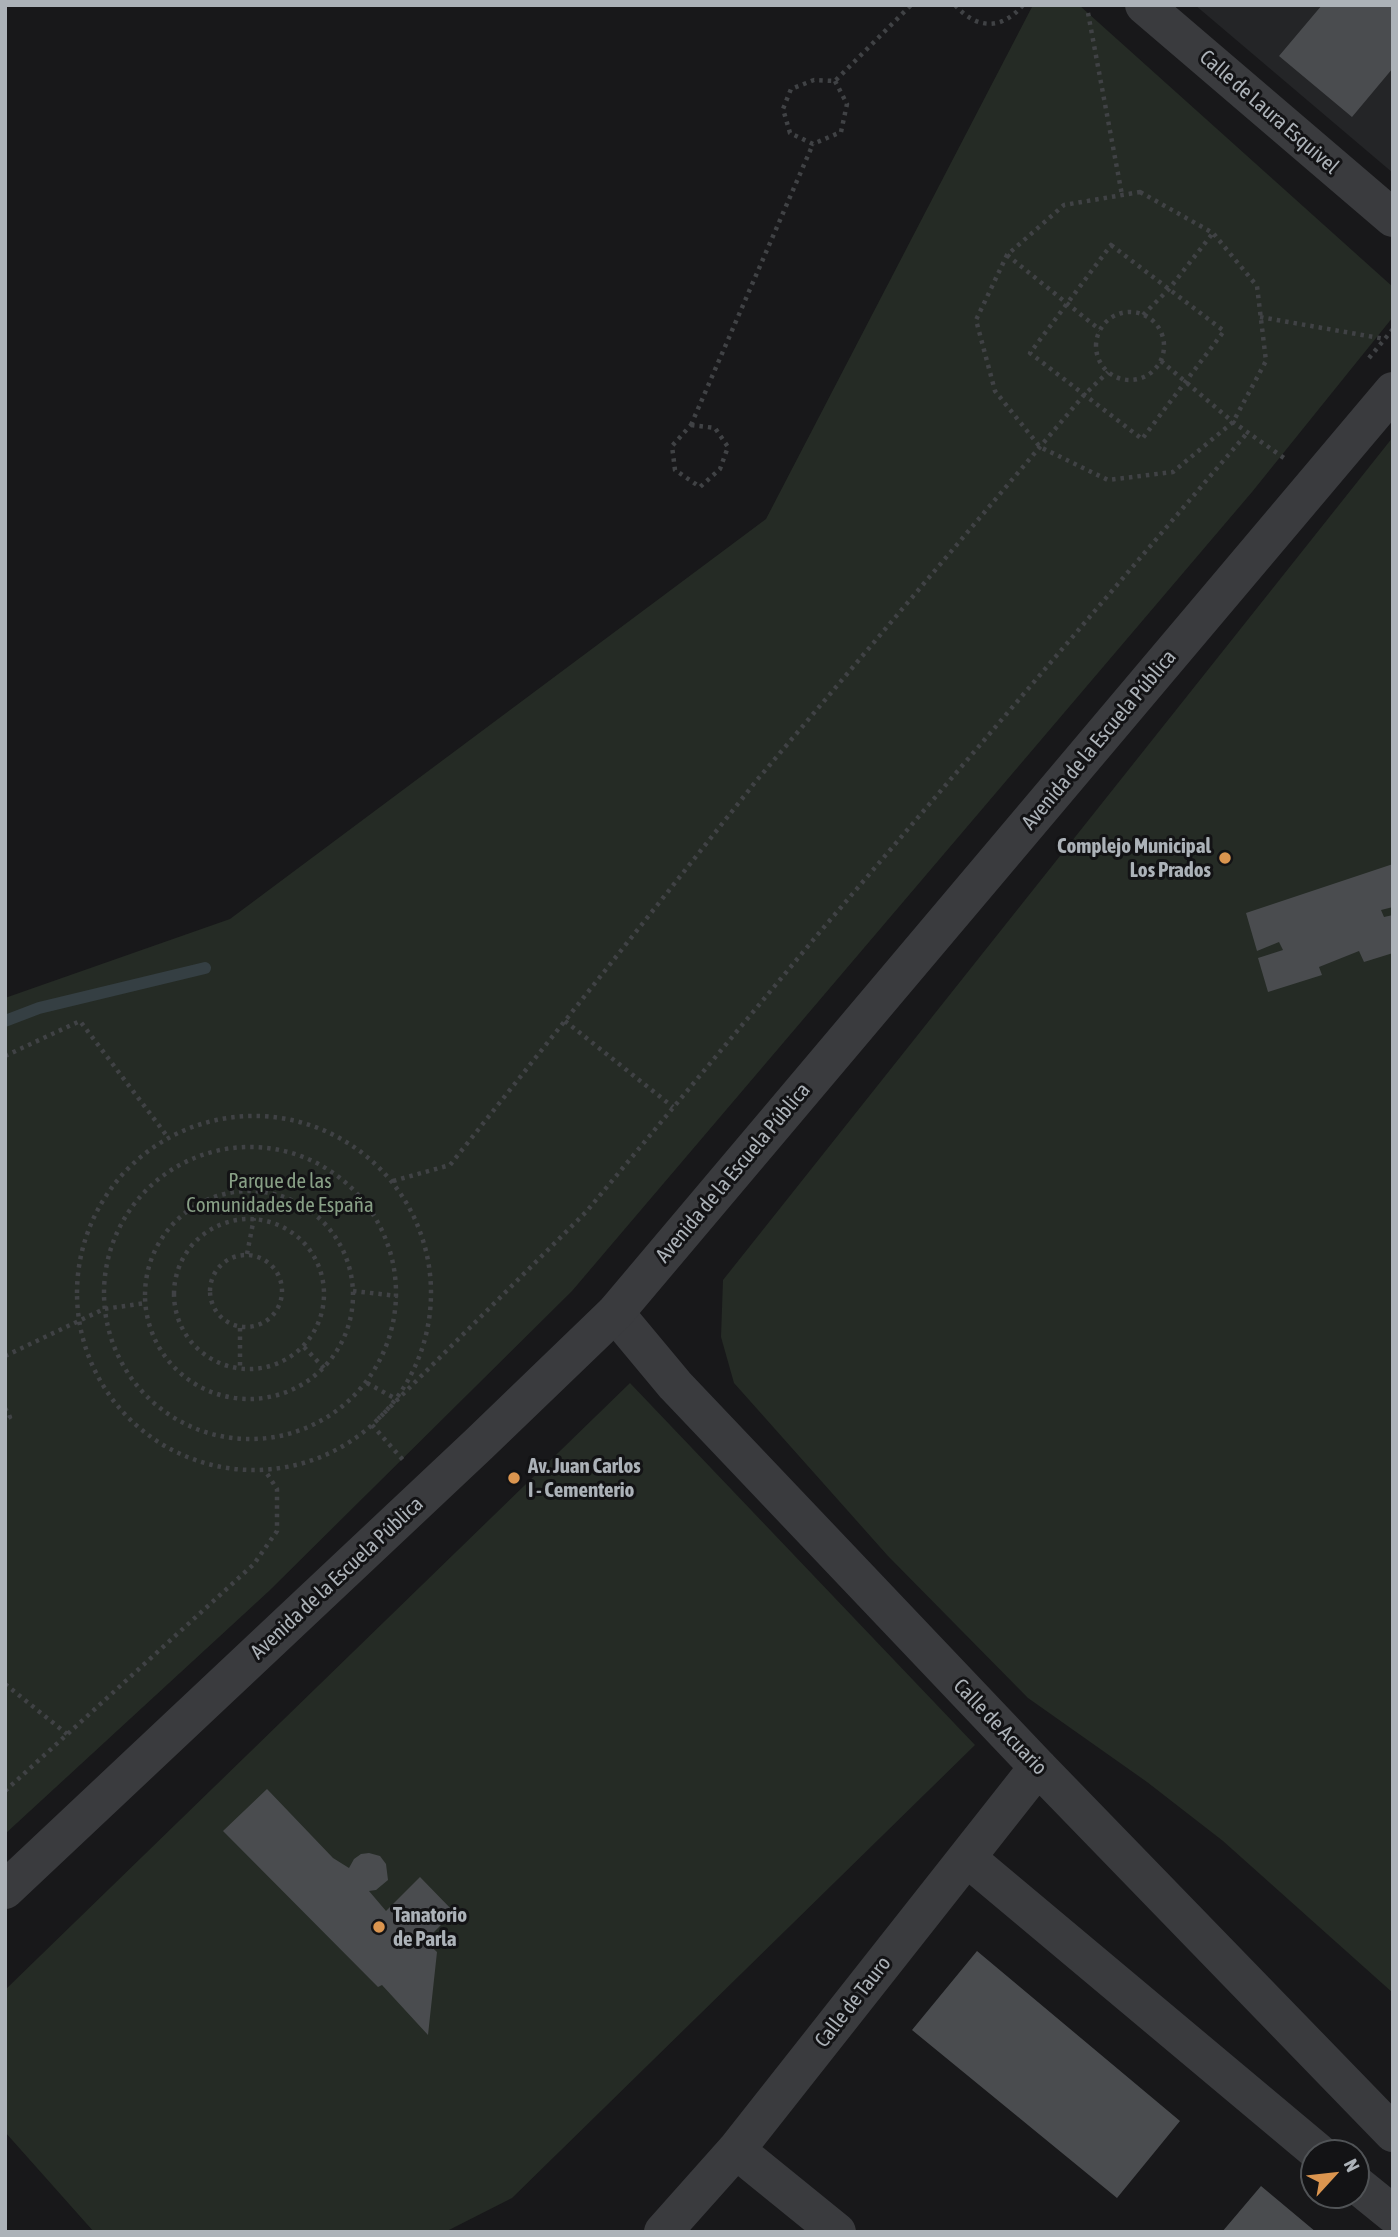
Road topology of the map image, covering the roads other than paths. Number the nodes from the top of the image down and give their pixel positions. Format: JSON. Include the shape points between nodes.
{"nodes":[{"id":1,"x":1144,"y":5,"type":"edge"},
{"id":2,"x":1393,"y":218,"type":"edge"},
{"id":3,"x":1393,"y":391,"type":"edge"},
{"id":4,"x":615,"y":1313,"type":"junction"},
{"id":5,"x":1038,"y":1767,"type":"junction"},
{"id":6,"x":967,"y":1858,"type":"junction"},
{"id":7,"x":5,"y":1890,"type":"edge"},
{"id":8,"x":1393,"y":2133,"type":"edge"},
{"id":9,"x":1302,"y":2139,"type":"edge"},
{"id":10,"x":736,"y":2150,"type":"junction"},
{"id":11,"x":1370,"y":2195,"type":"edge"},
{"id":12,"x":1393,"y":2214,"type":"edge"},
{"id":13,"x":663,"y":2232,"type":"edge"},
{"id":14,"x":837,"y":2232,"type":"edge"}],
"edges":[{"from":1,"to":2,"type":"street","name":"Calle de Laura Esquivel"},
{"from":3,"to":4,"type":"street","name":"Avenida de la Escuela Pública"},
{"from":4,"to":5,"type":"street","name":"Calle de Acuario","via":[[675,1385]]},
{"from":4,"to":7,"type":"street","name":"Avenida de la Escuela Pública"},
{"from":5,"to":6,"type":"street","name":"Calle de Tauro"},
{"from":5,"to":8,"type":"street","name":"Calle de Acuario"},
{"from":6,"to":9,"type":"street"},
{"from":6,"to":10,"type":"street","name":"Calle de Tauro"},
{"from":10,"to":13,"type":"street","name":"Calle de Tauro"},
{"from":10,"to":14,"type":"street"},
{"from":11,"to":12,"type":"street"}]}
